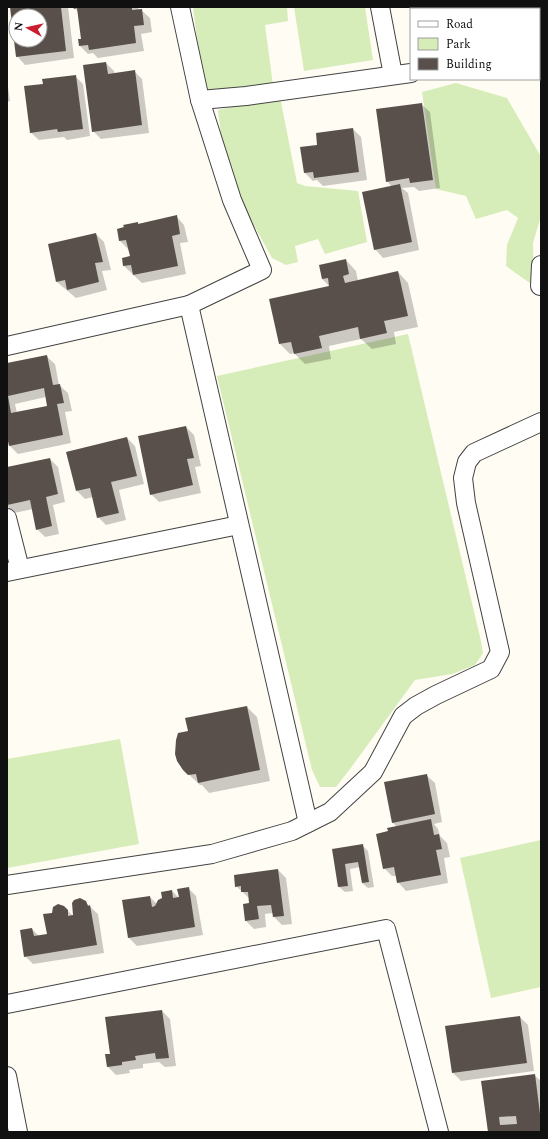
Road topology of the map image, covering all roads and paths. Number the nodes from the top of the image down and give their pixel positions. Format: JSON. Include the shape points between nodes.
{"nodes":[{"id":1,"x":180,"y":7,"type":"edge"},
{"id":2,"x":380,"y":7,"type":"edge"},
{"id":3,"x":410,"y":73,"type":"edge"},
{"id":4,"x":393,"y":75,"type":"junction"},
{"id":5,"x":200,"y":100,"type":"junction"},
{"id":6,"x":541,"y":265,"type":"edge"},
{"id":7,"x":540,"y":286,"type":"edge"},
{"id":8,"x":189,"y":305,"type":"junction"},
{"id":9,"x":7,"y":346,"type":"edge"},
{"id":10,"x":541,"y":422,"type":"edge"},
{"id":11,"x":7,"y":518,"type":"edge"},
{"id":12,"x":239,"y":525,"type":"junction"},
{"id":13,"x":13,"y":571,"type":"edge"},
{"id":14,"x":308,"y":824,"type":"junction"},
{"id":15,"x":7,"y":885,"type":"edge"},
{"id":16,"x":7,"y":1004,"type":"edge"},
{"id":17,"x":7,"y":1076,"type":"edge"},
{"id":18,"x":18,"y":1132,"type":"edge"},
{"id":19,"x":439,"y":1132,"type":"edge"}],
"edges":[{"from":1,"to":5,"type":"street"},
{"from":2,"to":4,"type":"street"},
{"from":3,"to":4,"type":"street"},
{"from":4,"to":5,"type":"street"},
{"from":5,"to":8,"type":"street","via":[[232,200],[262,270]]},
{"from":6,"to":7,"type":"street"},
{"from":8,"to":9,"type":"street"},
{"from":8,"to":12,"type":"street"},
{"from":10,"to":14,"type":"street","via":[[474,453],[463,478],[466,503],[500,652],[491,669],[436,695],[403,716],[373,772],[330,812]]},
{"from":11,"to":13,"type":"street"},
{"from":12,"to":13,"type":"street"},
{"from":12,"to":14,"type":"street"},
{"from":14,"to":15,"type":"street","via":[[212,854]]},
{"from":16,"to":19,"type":"street","via":[[386,929]]},
{"from":17,"to":18,"type":"street"}]}
